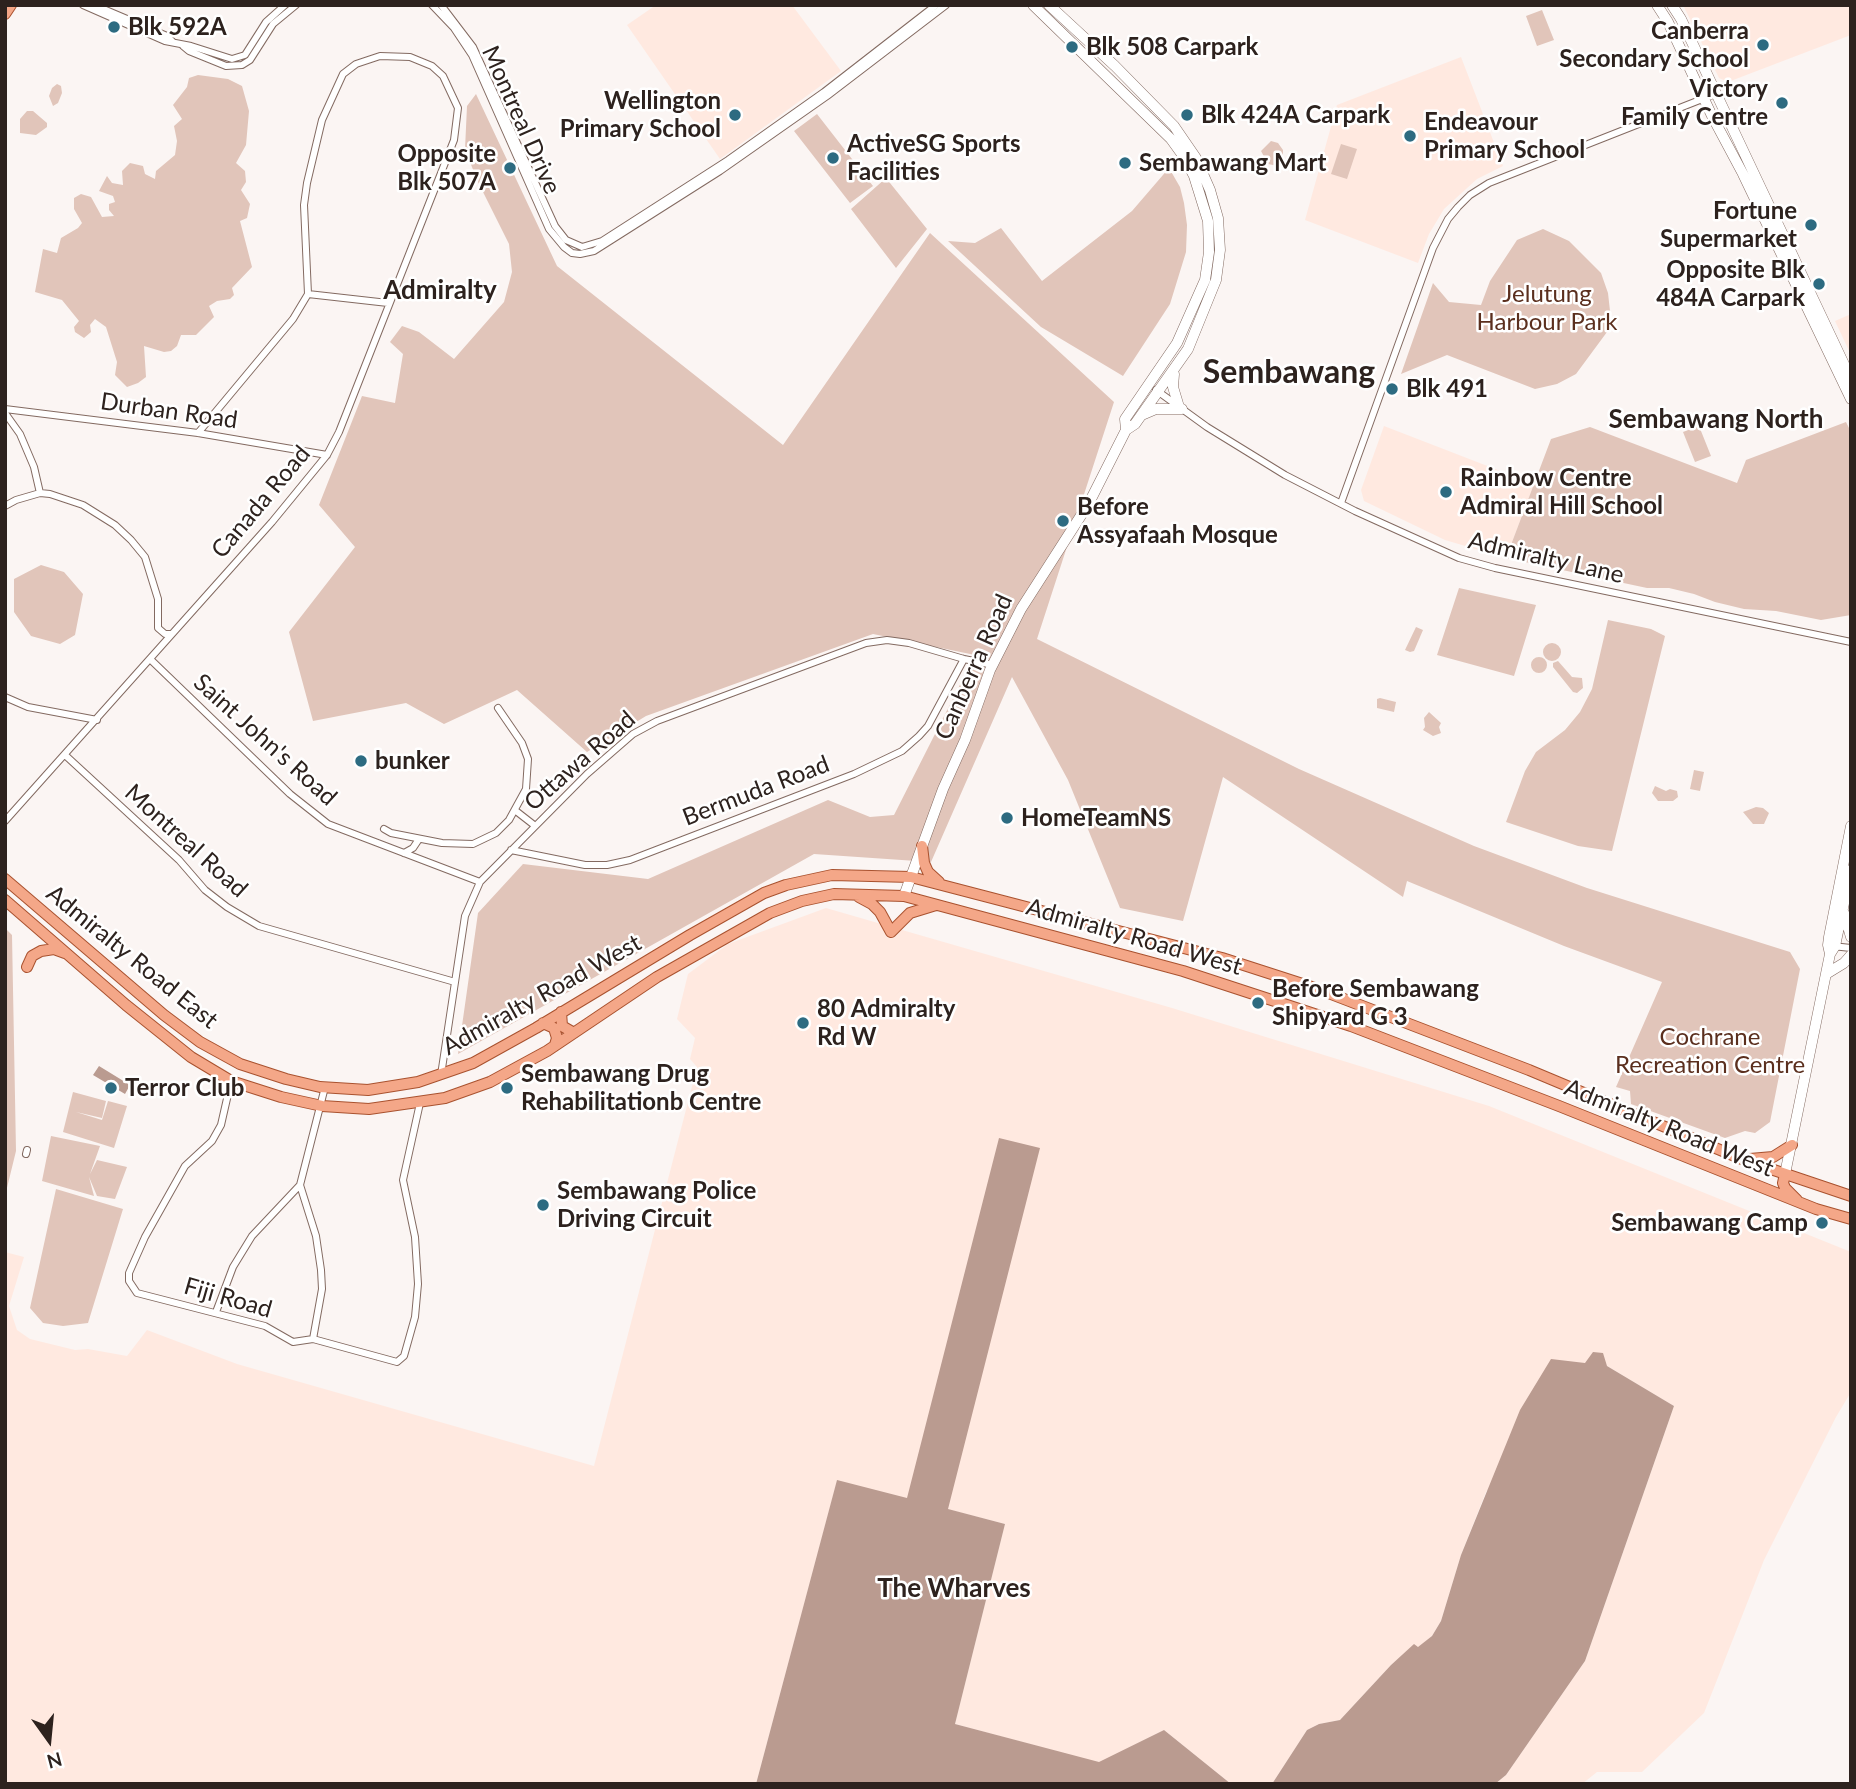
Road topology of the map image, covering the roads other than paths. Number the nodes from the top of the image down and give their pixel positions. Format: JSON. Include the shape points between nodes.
{"nodes":[{"id":1,"x":11,"y":5,"type":"edge"},
{"id":2,"x":83,"y":5,"type":"edge"},
{"id":3,"x":94,"y":5,"type":"edge"},
{"id":4,"x":285,"y":5,"type":"edge"},
{"id":5,"x":296,"y":5,"type":"edge"},
{"id":6,"x":432,"y":5,"type":"edge"},
{"id":7,"x":441,"y":5,"type":"edge"},
{"id":8,"x":936,"y":5,"type":"edge"},
{"id":9,"x":946,"y":5,"type":"edge"},
{"id":10,"x":1033,"y":5,"type":"edge"},
{"id":11,"x":1049,"y":5,"type":"edge"},
{"id":12,"x":1657,"y":5,"type":"edge"},
{"id":13,"x":1672,"y":5,"type":"edge"},
{"id":14,"x":5,"y":14,"type":"edge"},
{"id":15,"x":173,"y":42,"type":"junction"},
{"id":16,"x":183,"y":46,"type":"junction"},
{"id":17,"x":1715,"y":94,"type":"junction"},
{"id":18,"x":1703,"y":98,"type":"junction"},
{"id":19,"x":308,"y":294,"type":"junction"},
{"id":20,"x":388,"y":303,"type":"junction"},
{"id":21,"x":1175,"y":370,"type":"junction"},
{"id":22,"x":1851,"y":379,"type":"edge"},
{"id":23,"x":1148,"y":385,"type":"junction"},
{"id":24,"x":1158,"y":392,"type":"junction"},
{"id":25,"x":1851,"y":399,"type":"edge"},
{"id":26,"x":1180,"y":408,"type":"junction"},
{"id":27,"x":5,"y":411,"type":"edge"},
{"id":28,"x":1141,"y":416,"type":"junction"},
{"id":29,"x":1126,"y":430,"type":"junction"},
{"id":30,"x":198,"y":433,"type":"junction"},
{"id":31,"x":327,"y":455,"type":"junction"},
{"id":32,"x":40,"y":493,"type":"junction"},
{"id":33,"x":1340,"y":503,"type":"junction"},
{"id":34,"x":5,"y":506,"type":"edge"},
{"id":35,"x":170,"y":634,"type":"junction"},
{"id":36,"x":1851,"y":642,"type":"edge"},
{"id":37,"x":150,"y":659,"type":"junction"},
{"id":38,"x":964,"y":659,"type":"junction"},
{"id":39,"x":993,"y":665,"type":"junction"},
{"id":40,"x":5,"y":697,"type":"edge"},
{"id":41,"x":498,"y":708,"type":"dead end"},
{"id":42,"x":97,"y":720,"type":"junction"},
{"id":43,"x":65,"y":755,"type":"junction"},
{"id":44,"x":516,"y":811,"type":"junction"},
{"id":45,"x":5,"y":821,"type":"edge"},
{"id":46,"x":534,"y":825,"type":"junction"},
{"id":47,"x":1851,"y":826,"type":"edge"},
{"id":48,"x":384,"y":829,"type":"dead end"},
{"id":49,"x":419,"y":839,"type":"junction"},
{"id":50,"x":922,"y":846,"type":"junction"},
{"id":51,"x":512,"y":850,"type":"junction"},
{"id":52,"x":404,"y":853,"type":"junction"},
{"id":53,"x":1851,"y":870,"type":"edge"},
{"id":54,"x":911,"y":877,"type":"junction"},
{"id":55,"x":5,"y":879,"type":"edge"},
{"id":56,"x":480,"y":882,"type":"junction"},
{"id":57,"x":944,"y":885,"type":"junction"},
{"id":58,"x":854,"y":895,"type":"junction"},
{"id":59,"x":904,"y":896,"type":"junction"},
{"id":60,"x":5,"y":900,"type":"edge"},
{"id":61,"x":939,"y":905,"type":"junction"},
{"id":62,"x":1844,"y":909,"type":"junction"},
{"id":63,"x":1063,"y":916,"type":"junction"},
{"id":64,"x":1851,"y":936,"type":"edge"},
{"id":65,"x":1085,"y":943,"type":"junction"},
{"id":66,"x":1831,"y":948,"type":"junction"},
{"id":67,"x":1851,"y":948,"type":"edge"},
{"id":68,"x":71,"y":955,"type":"junction"},
{"id":69,"x":1851,"y":955,"type":"edge"},
{"id":70,"x":27,"y":967,"type":"dead end"},
{"id":71,"x":629,"y":971,"type":"junction"},
{"id":72,"x":1826,"y":974,"type":"junction"},
{"id":73,"x":657,"y":977,"type":"junction"},
{"id":74,"x":455,"y":982,"type":"junction"},
{"id":75,"x":561,"y":1012,"type":"junction"},
{"id":76,"x":543,"y":1023,"type":"junction"},
{"id":77,"x":574,"y":1033,"type":"junction"},
{"id":78,"x":555,"y":1045,"type":"junction"},
{"id":79,"x":441,"y":1076,"type":"junction"},
{"id":80,"x":230,"y":1081,"type":"junction"},
{"id":81,"x":325,"y":1087,"type":"junction"},
{"id":82,"x":420,"y":1103,"type":"junction"},
{"id":83,"x":322,"y":1106,"type":"junction"},
{"id":84,"x":1792,"y":1145,"type":"junction"},
{"id":85,"x":1744,"y":1160,"type":"junction"},
{"id":86,"x":1785,"y":1174,"type":"junction"},
{"id":87,"x":300,"y":1185,"type":"junction"},
{"id":88,"x":1851,"y":1196,"type":"edge"},
{"id":89,"x":1799,"y":1202,"type":"junction"},
{"id":90,"x":1851,"y":1219,"type":"edge"},
{"id":91,"x":216,"y":1312,"type":"junction"},
{"id":92,"x":313,"y":1339,"type":"junction"}],
"edges":[{"from":1,"to":14,"type":"main road"},
{"from":2,"to":15,"type":"street"},
{"from":3,"to":15,"type":"street"},
{"from":4,"to":16,"type":"street","via":[[237,59]]},
{"from":5,"to":16,"type":"street","via":[[273,24],[242,65],[226,66]]},
{"from":6,"to":9,"type":"street","name":"Montreal Drive","via":[[472,55],[549,229],[572,253],[594,251],[700,184]]},
{"from":7,"to":8,"type":"street","name":"Montreal Drive","via":[[473,47],[560,234],[582,247],[595,244],[697,180],[824,93]]},
{"from":10,"to":23,"type":"main road","name":"Canberra Road","via":[[1171,139],[1202,197],[1208,221],[1205,280],[1177,343]]},
{"from":11,"to":21,"type":"main road","name":"Canberra Road","via":[[1174,127],[1196,158],[1210,190],[1218,218],[1216,280]]},
{"from":12,"to":18,"type":"main road"},
{"from":13,"to":17,"type":"main road"},
{"from":15,"to":16,"type":"street"},
{"from":17,"to":18,"type":"street"},
{"from":17,"to":22,"type":"main road"},
{"from":18,"to":25,"type":"main road"},
{"from":18,"to":33,"type":"street","via":[[1489,183],[1458,207],[1433,248]]},
{"from":19,"to":20,"type":"street"},
{"from":19,"to":20,"type":"street","name":"Canada Road","via":[[304,205],[322,120],[343,74],[356,64],[380,56],[410,57],[443,76],[458,108],[454,140]]},
{"from":19,"to":30,"type":"street","via":[[293,319]]},
{"from":20,"to":31,"type":"street","name":"Canada Road"},
{"from":21,"to":24,"type":"main road","name":"Canberra Road"},
{"from":21,"to":26,"type":"main road","via":[[1172,387]]},
{"from":23,"to":24,"type":"street","name":"Admiralty Lane"},
{"from":23,"to":29,"type":"main road","name":"Canberra Road","via":[[1125,419]]},
{"from":24,"to":26,"type":"street","name":"Admiralty Lane"},
{"from":24,"to":28,"type":"main road","name":"Canberra Road"},
{"from":26,"to":28,"type":"main road","via":[[1156,409]]},
{"from":26,"to":33,"type":"street","name":"Admiralty Lane","via":[[1246,452]]},
{"from":27,"to":30,"type":"street","name":"Durban Road"},
{"from":27,"to":32,"type":"street","via":[[20,433]]},
{"from":28,"to":29,"type":"main road","name":"Canberra Road"},
{"from":29,"to":39,"type":"main road","name":"Canberra Road","via":[[1089,503],[1021,609]]},
{"from":30,"to":31,"type":"street","name":"Durban Road"},
{"from":31,"to":35,"type":"street","name":"Canada Road"},
{"from":32,"to":34,"type":"street"},
{"from":32,"to":35,"type":"street","via":[[83,505],[115,524],[131,540],[145,557],[154,580],[158,628]]},
{"from":33,"to":36,"type":"street","name":"Admiralty Lane","via":[[1426,545],[1480,565]]},
{"from":35,"to":37,"type":"street","name":"Canada Road"},
{"from":37,"to":42,"type":"street","name":"Canada Road"},
{"from":37,"to":52,"type":"street","name":"Saint John's Road","via":[[308,810],[328,824]]},
{"from":38,"to":39,"type":"street","name":"Ottawa Road"},
{"from":38,"to":46,"type":"street","name":"Ottawa Road","via":[[909,643],[866,643],[657,721],[633,734]]},
{"from":38,"to":51,"type":"street","name":"Bermuda Road","via":[[919,736],[902,751],[854,774],[630,860],[607,865]]},
{"from":39,"to":50,"type":"main road","name":"Canberra Road"},
{"from":40,"to":42,"type":"street"},
{"from":41,"to":44,"type":"street","via":[[528,759],[526,789]]},
{"from":42,"to":43,"type":"street","name":"Canada Road"},
{"from":43,"to":45,"type":"street","name":"Canada Road"},
{"from":43,"to":74,"type":"street","name":"Montreal Road","via":[[227,907],[264,928]]},
{"from":44,"to":46,"type":"street"},
{"from":44,"to":49,"type":"street","via":[[496,834],[473,844]]},
{"from":46,"to":51,"type":"street","name":"Ottawa Road"},
{"from":47,"to":66,"type":"main road"},
{"from":48,"to":49,"type":"street"},
{"from":49,"to":52,"type":"street"},
{"from":50,"to":54,"type":"main road","name":"Canberra Road"},
{"from":50,"to":57,"type":"main road","via":[[928,872]]},
{"from":51,"to":56,"type":"street","name":"Ottawa Road"},
{"from":52,"to":56,"type":"street","name":"Saint John's Road"},
{"from":53,"to":62,"type":"main road"},
{"from":54,"to":57,"type":"main road","name":"Admiralty Road West"},
{"from":54,"to":59,"type":"main road","name":"Canberra Road"},
{"from":54,"to":71,"type":"main road","name":"Admiralty Road West","via":[[832,874],[786,885],[764,893]]},
{"from":55,"to":81,"type":"main road","name":"Admiralty Road East","via":[[200,1042],[240,1064]]},
{"from":56,"to":74,"type":"street","name":"Ottawa Road","via":[[465,916]]},
{"from":57,"to":63,"type":"main road","name":"Admiralty Road West"},
{"from":58,"to":59,"type":"main road","name":"Admiralty Road West"},
{"from":58,"to":61,"type":"main road","via":[[872,904],[891,932],[910,913]]},
{"from":58,"to":73,"type":"main road","name":"Admiralty Road West","via":[[802,901],[769,913]]},
{"from":59,"to":61,"type":"main road","name":"Admiralty Road West"},
{"from":60,"to":68,"type":"main road","name":"Admiralty Road East"},
{"from":61,"to":65,"type":"main road","name":"Admiralty Road West"},
{"from":62,"to":64,"type":"main road"},
{"from":62,"to":66,"type":"main road"},
{"from":63,"to":65,"type":"main road","via":[[1085,929]]},
{"from":63,"to":85,"type":"main road","name":"Admiralty Road West","via":[[1318,989]]},
{"from":65,"to":89,"type":"main road","name":"Admiralty Road West","via":[[1382,1037]]},
{"from":66,"to":67,"type":"street"},
{"from":66,"to":72,"type":"main road"},
{"from":68,"to":70,"type":"main road","via":[[54,949],[41,951]]},
{"from":68,"to":80,"type":"main road","name":"Admiralty Road East","via":[[191,1057]]},
{"from":69,"to":72,"type":"main road"},
{"from":71,"to":73,"type":"main road","via":[[648,968]]},
{"from":71,"to":75,"type":"main road","name":"Admiralty Road West"},
{"from":72,"to":84,"type":"main road"},
{"from":73,"to":77,"type":"main road","name":"Admiralty Road West"},
{"from":74,"to":79,"type":"street","name":"Ottawa Road"},
{"from":75,"to":76,"type":"main road","name":"Admiralty Road West"},
{"from":75,"to":77,"type":"main road","via":[[562,1026]]},
{"from":76,"to":78,"type":"main road","via":[[554,1028]]},
{"from":76,"to":79,"type":"main road","name":"Admiralty Road West"},
{"from":77,"to":78,"type":"main road","name":"Admiralty Road West"},
{"from":78,"to":82,"type":"main road","name":"Admiralty Road West","via":[[490,1082]]},
{"from":79,"to":81,"type":"main road","name":"Admiralty Road East","via":[[368,1090]]},
{"from":80,"to":83,"type":"main road","name":"Admiralty Road East"},
{"from":80,"to":91,"type":"street","name":"Fiji Road","via":[[221,1125],[185,1166],[129,1273],[137,1293]]},
{"from":81,"to":83,"type":"street"},
{"from":82,"to":83,"type":"main road","name":"Admiralty Road East","via":[[369,1109]]},
{"from":82,"to":92,"type":"street","name":"Fiji Road","via":[[403,1180],[415,1237],[418,1283],[404,1356],[392,1361]]},
{"from":83,"to":87,"type":"street"},
{"from":84,"to":85,"type":"main road","via":[[1773,1157]]},
{"from":84,"to":86,"type":"main road"},
{"from":85,"to":86,"type":"main road","name":"Admiralty Road West"},
{"from":86,"to":88,"type":"main road","name":"Admiralty Road West"},
{"from":86,"to":89,"type":"main road","via":[[1785,1188]]},
{"from":87,"to":91,"type":"street","via":[[252,1236],[233,1267]]},
{"from":87,"to":92,"type":"street","via":[[321,1270]]},
{"from":89,"to":90,"type":"main road","name":"Admiralty Road West"},
{"from":91,"to":92,"type":"street","name":"Fiji Road","via":[[265,1326],[293,1342]]}]}
